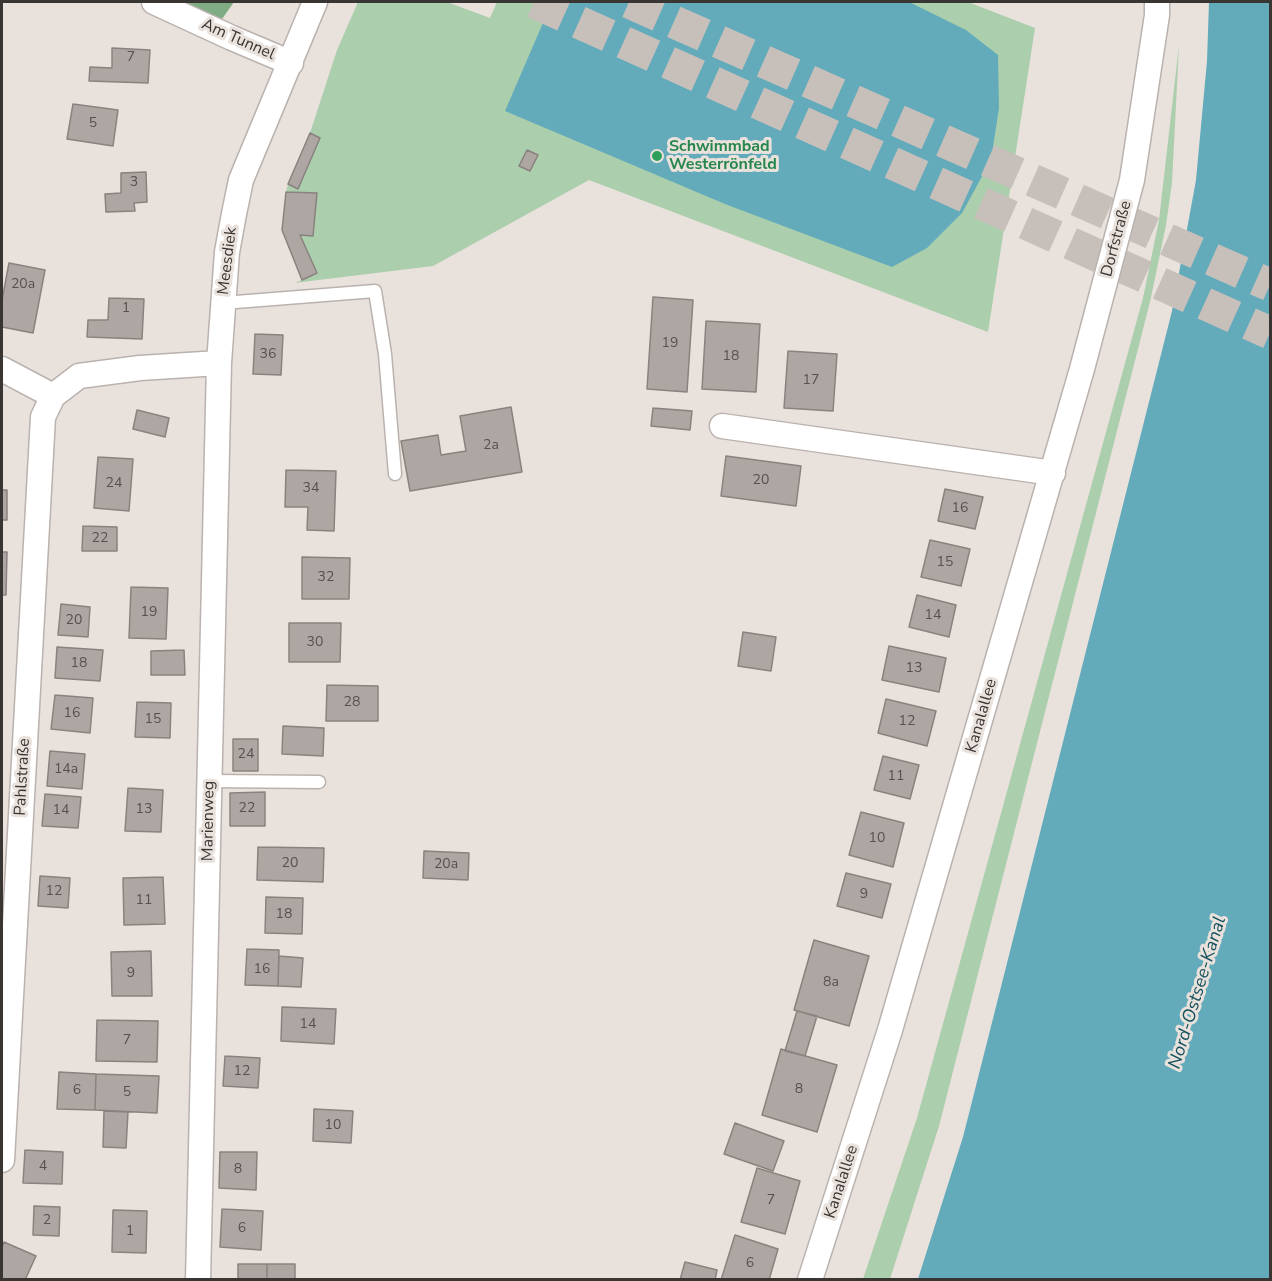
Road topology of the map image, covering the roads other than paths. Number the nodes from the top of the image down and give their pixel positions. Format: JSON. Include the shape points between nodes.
{"nodes":[{"id":1,"x":154,"y":2,"type":"edge"},
{"id":2,"x":315,"y":2,"type":"edge"},
{"id":3,"x":1157,"y":2,"type":"edge"},
{"id":4,"x":291,"y":63,"type":"junction"},
{"id":5,"x":223,"y":303,"type":"junction"},
{"id":6,"x":219,"y":363,"type":"junction"},
{"id":7,"x":2,"y":369,"type":"edge"},
{"id":8,"x":53,"y":396,"type":"junction"},
{"id":9,"x":722,"y":426,"type":"dead end"},
{"id":10,"x":1053,"y":473,"type":"junction"},
{"id":11,"x":395,"y":474,"type":"dead end"},
{"id":12,"x":210,"y":781,"type":"junction"},
{"id":13,"x":319,"y":782,"type":"dead end"},
{"id":14,"x":2,"y":1160,"type":"edge"},
{"id":15,"x":198,"y":1280,"type":"edge"},
{"id":16,"x":810,"y":1280,"type":"edge"}],
"edges":[{"from":1,"to":4,"type":"street","name":"Am Tunnel"},
{"from":2,"to":4,"type":"street","name":"Meesdiek"},
{"from":3,"to":10,"type":"street","name":"Dorfstraße","via":[[1132,180]]},
{"from":4,"to":5,"type":"street","name":"Meesdiek","via":[[241,180],[227,252]]},
{"from":5,"to":6,"type":"street","name":"Meesdiek"},
{"from":5,"to":11,"type":"lane","via":[[375,291],[385,354]]},
{"from":6,"to":8,"type":"street","via":[[79,376]]},
{"from":6,"to":12,"type":"street","name":"Marienweg"},
{"from":7,"to":8,"type":"street"},
{"from":8,"to":14,"type":"street","name":"Pahlstraße","via":[[43,417]]},
{"from":9,"to":10,"type":"street"},
{"from":10,"to":16,"type":"street","name":"Kanalallee","via":[[890,1030]]},
{"from":12,"to":13,"type":"lane"},
{"from":12,"to":15,"type":"street","name":"Marienweg"}]}
